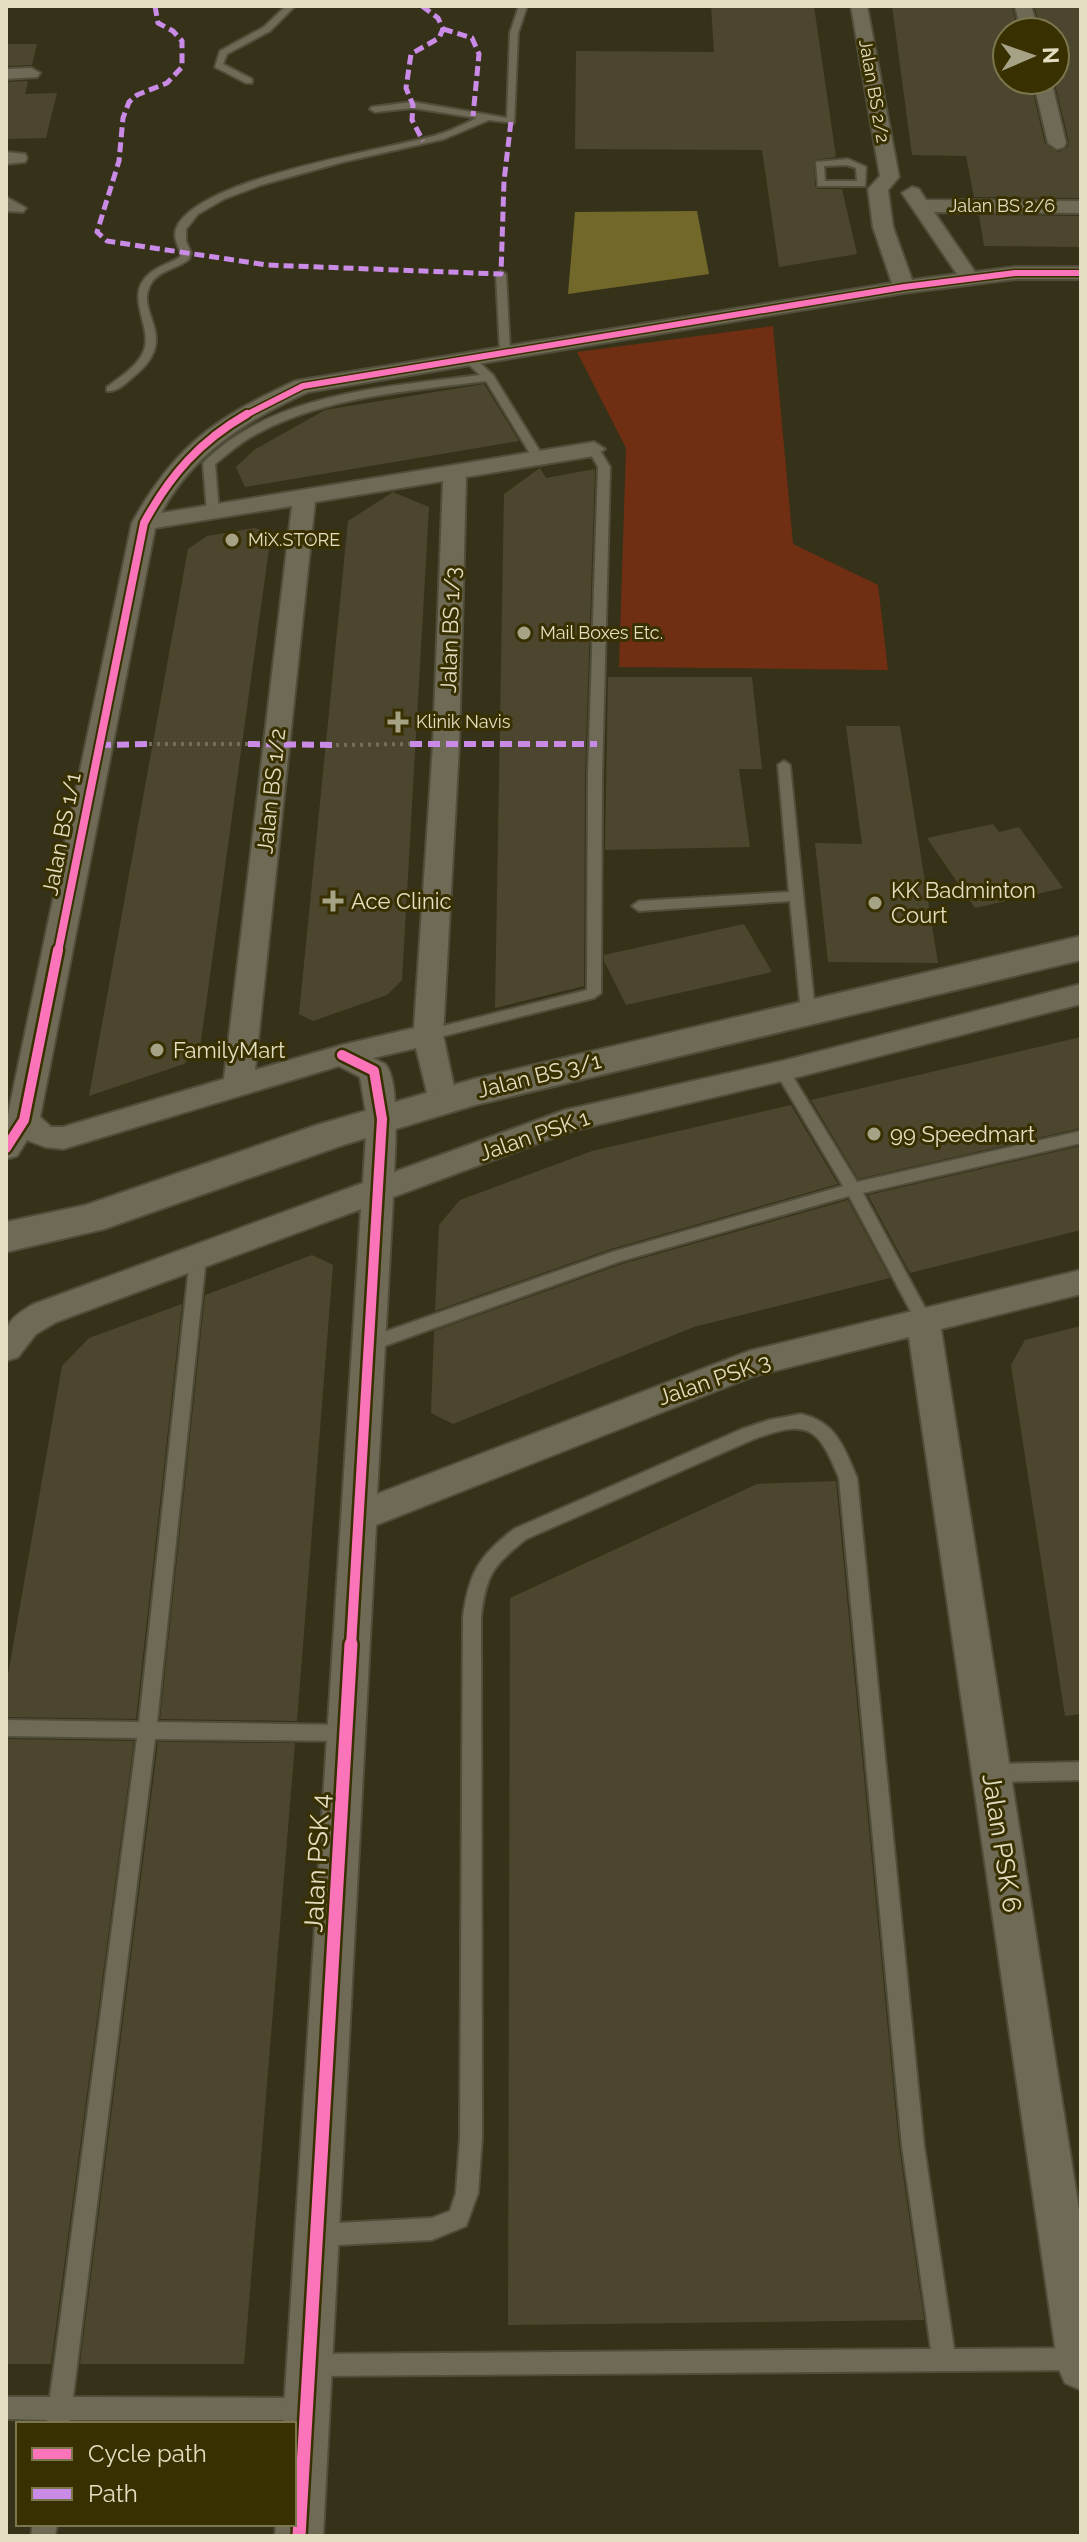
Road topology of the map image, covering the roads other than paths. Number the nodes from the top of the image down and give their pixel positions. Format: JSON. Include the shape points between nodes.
{"nodes":[{"id":1,"x":291,"y":6,"type":"edge"},
{"id":2,"x":523,"y":6,"type":"edge"},
{"id":3,"x":859,"y":6,"type":"edge"},
{"id":4,"x":31,"y":73,"type":"dead end"},
{"id":5,"x":6,"y":74,"type":"edge"},
{"id":6,"x":249,"y":81,"type":"dead end"},
{"id":7,"x":1046,"y":96,"type":"edge"},
{"id":8,"x":375,"y":109,"type":"dead end"},
{"id":9,"x":486,"y":118,"type":"junction"},
{"id":10,"x":1057,"y":143,"type":"dead end"},
{"id":11,"x":863,"y":173,"type":"junction"},
{"id":12,"x":890,"y":175,"type":"junction"},
{"id":13,"x":922,"y":206,"type":"junction"},
{"id":14,"x":1081,"y":207,"type":"edge"},
{"id":15,"x":1081,"y":273,"type":"edge"},
{"id":16,"x":501,"y":274,"type":"dead end"},
{"id":17,"x":970,"y":279,"type":"junction"},
{"id":18,"x":904,"y":287,"type":"junction"},
{"id":19,"x":505,"y":352,"type":"junction"},
{"id":20,"x":467,"y":357,"type":"junction"},
{"id":21,"x":489,"y":377,"type":"junction"},
{"id":22,"x":111,"y":389,"type":"dead end"},
{"id":23,"x":594,"y":449,"type":"joint"},
{"id":24,"x":538,"y":458,"type":"junction"},
{"id":25,"x":455,"y":472,"type":"junction"},
{"id":26,"x":304,"y":497,"type":"junction"},
{"id":27,"x":213,"y":512,"type":"junction"},
{"id":28,"x":144,"y":523,"type":"junction"},
{"id":29,"x":784,"y":765,"type":"dead end"},
{"id":30,"x":797,"y":896,"type":"junction"},
{"id":31,"x":639,"y":906,"type":"dead end"},
{"id":32,"x":1081,"y":948,"type":"edge"},
{"id":33,"x":1081,"y":994,"type":"edge"},
{"id":34,"x":808,"y":1012,"type":"junction"},
{"id":35,"x":428,"y":1035,"type":"junction"},
{"id":36,"x":342,"y":1055,"type":"junction"},
{"id":37,"x":782,"y":1071,"type":"junction"},
{"id":38,"x":238,"y":1086,"type":"junction"},
{"id":39,"x":442,"y":1101,"type":"junction"},
{"id":40,"x":382,"y":1119,"type":"junction"},
{"id":41,"x":24,"y":1120,"type":"junction"},
{"id":42,"x":1081,"y":1137,"type":"edge"},
{"id":43,"x":6,"y":1148,"type":"edge"},
{"id":44,"x":853,"y":1189,"type":"junction"},
{"id":45,"x":379,"y":1192,"type":"junction"},
{"id":46,"x":6,"y":1237,"type":"edge"},
{"id":47,"x":198,"y":1258,"type":"junction"},
{"id":48,"x":1081,"y":1282,"type":"edge"},
{"id":49,"x":923,"y":1319,"type":"junction"},
{"id":50,"x":8,"y":1344,"type":"edge"},
{"id":51,"x":370,"y":1344,"type":"junction"},
{"id":52,"x":360,"y":1516,"type":"junction"},
{"id":53,"x":6,"y":1728,"type":"edge"},
{"id":54,"x":147,"y":1730,"type":"junction"},
{"id":55,"x":347,"y":1733,"type":"junction"},
{"id":56,"x":1081,"y":1771,"type":"edge"},
{"id":57,"x":991,"y":1773,"type":"junction"},
{"id":58,"x":317,"y":2235,"type":"junction"},
{"id":59,"x":944,"y":2360,"type":"junction"},
{"id":60,"x":1080,"y":2363,"type":"edge"},
{"id":61,"x":309,"y":2365,"type":"junction"},
{"id":62,"x":6,"y":2408,"type":"edge"},
{"id":63,"x":307,"y":2409,"type":"junction"},
{"id":64,"x":59,"y":2416,"type":"edge"},
{"id":65,"x":299,"y":2536,"type":"edge"}],
"edges":[{"from":1,"to":6,"type":"lane","via":[[267,29],[223,53],[218,65]]},
{"from":2,"to":9,"type":"lane","via":[[514,33],[511,121]]},
{"from":3,"to":12,"type":"street","name":"Jalan BS 2/2"},
{"from":4,"to":5,"type":"street"},
{"from":7,"to":10,"type":"street"},
{"from":8,"to":9,"type":"lane","via":[[413,105]]},
{"from":9,"to":22,"type":"lane","via":[[444,136],[345,157],[225,195],[196,211],[181,229],[184,259],[148,280],[143,292],[153,330],[147,358]]},
{"from":11,"to":11,"type":"lane","via":[[862,184],[825,186],[818,167],[848,162]]},
{"from":11,"to":12,"type":"lane"},
{"from":12,"to":13,"type":"street"},
{"from":12,"to":18,"type":"street","via":[[878,189],[883,227]]},
{"from":13,"to":14,"type":"street","name":"Jalan BS 2/6"},
{"from":13,"to":17,"type":"street"},
{"from":15,"to":17,"type":"street","name":"Jalan BS 1/1"},
{"from":16,"to":19,"type":"lane"},
{"from":17,"to":18,"type":"street","name":"Jalan BS 1/1"},
{"from":18,"to":19,"type":"street","name":"Jalan BS 1/1"},
{"from":19,"to":20,"type":"street","name":"Jalan BS 1/1"},
{"from":20,"to":21,"type":"lane"},
{"from":20,"to":28,"type":"street","name":"Jalan BS 1/1","via":[[303,386],[266,403],[219,430],[181,462]]},
{"from":21,"to":24,"type":"lane"},
{"from":21,"to":27,"type":"lane","via":[[303,409],[253,431],[209,463]]},
{"from":23,"to":24,"type":"street"},
{"from":23,"to":35,"type":"lane","via":[[604,467],[594,993]]},
{"from":24,"to":25,"type":"street"},
{"from":25,"to":26,"type":"street"},
{"from":25,"to":35,"type":"street","name":"Jalan BS 1/3","via":[[446,745]]},
{"from":26,"to":27,"type":"street"},
{"from":26,"to":38,"type":"street","name":"Jalan BS 1/2"},
{"from":27,"to":28,"type":"street"},
{"from":28,"to":41,"type":"street","name":"Jalan BS 1/1"},
{"from":29,"to":30,"type":"lane"},
{"from":30,"to":31,"type":"lane"},
{"from":30,"to":34,"type":"lane"},
{"from":32,"to":34,"type":"street","name":"Jalan BS 3/1"},
{"from":33,"to":37,"type":"street","name":"Jalan PSK 1"},
{"from":34,"to":39,"type":"street","name":"Jalan BS 3/1"},
{"from":35,"to":36,"type":"street"},
{"from":35,"to":39,"type":"street","name":"Jalan BS 1/3"},
{"from":36,"to":38,"type":"street"},
{"from":36,"to":40,"type":"street","name":"Jalan PSK 4","via":[[374,1071]]},
{"from":37,"to":44,"type":"lane"},
{"from":37,"to":45,"type":"street","name":"Jalan PSK 1","via":[[565,1121]]},
{"from":38,"to":41,"type":"street","via":[[63,1138],[37,1135]]},
{"from":39,"to":40,"type":"street","name":"Jalan BS 3/1"},
{"from":40,"to":45,"type":"street","name":"Jalan PSK 4"},
{"from":40,"to":46,"type":"street","name":"Jalan BS 3/1","via":[[90,1219]]},
{"from":41,"to":43,"type":"street","name":"Jalan BS 1/1"},
{"from":42,"to":44,"type":"lane"},
{"from":44,"to":49,"type":"lane"},
{"from":44,"to":51,"type":"lane","via":[[618,1256]]},
{"from":45,"to":47,"type":"street","name":"Jalan PSK 1"},
{"from":45,"to":51,"type":"street","name":"Jalan PSK 4"},
{"from":47,"to":50,"type":"street","name":"Jalan PSK 1","via":[[45,1313],[24,1325]]},
{"from":47,"to":54,"type":"lane"},
{"from":48,"to":49,"type":"street","name":"Jalan PSK 3"},
{"from":49,"to":52,"type":"street","name":"Jalan PSK 3","via":[[749,1364]]},
{"from":49,"to":57,"type":"street","name":"Jalan PSK 6"},
{"from":51,"to":52,"type":"street","name":"Jalan PSK 4"},
{"from":52,"to":55,"type":"street","name":"Jalan PSK 4"},
{"from":53,"to":54,"type":"lane"},
{"from":54,"to":55,"type":"lane"},
{"from":54,"to":64,"type":"lane"},
{"from":55,"to":58,"type":"street","name":"Jalan PSK 4"},
{"from":56,"to":57,"type":"lane"},
{"from":57,"to":60,"type":"street","name":"Jalan PSK 6"},
{"from":58,"to":59,"type":"lane","via":[[432,2229],[458,2218],[467,2193],[472,1617],[476,1583],[489,1558],[520,1534],[748,1434],[803,1420],[825,1430],[848,1478],[913,2146]]},
{"from":58,"to":61,"type":"street","name":"Jalan PSK 4"},
{"from":59,"to":60,"type":"lane"},
{"from":59,"to":61,"type":"lane"},
{"from":61,"to":63,"type":"street","name":"Jalan PSK 4"},
{"from":62,"to":64,"type":"lane"},
{"from":63,"to":64,"type":"lane"},
{"from":63,"to":65,"type":"street","name":"Jalan PSK 4"}]}
